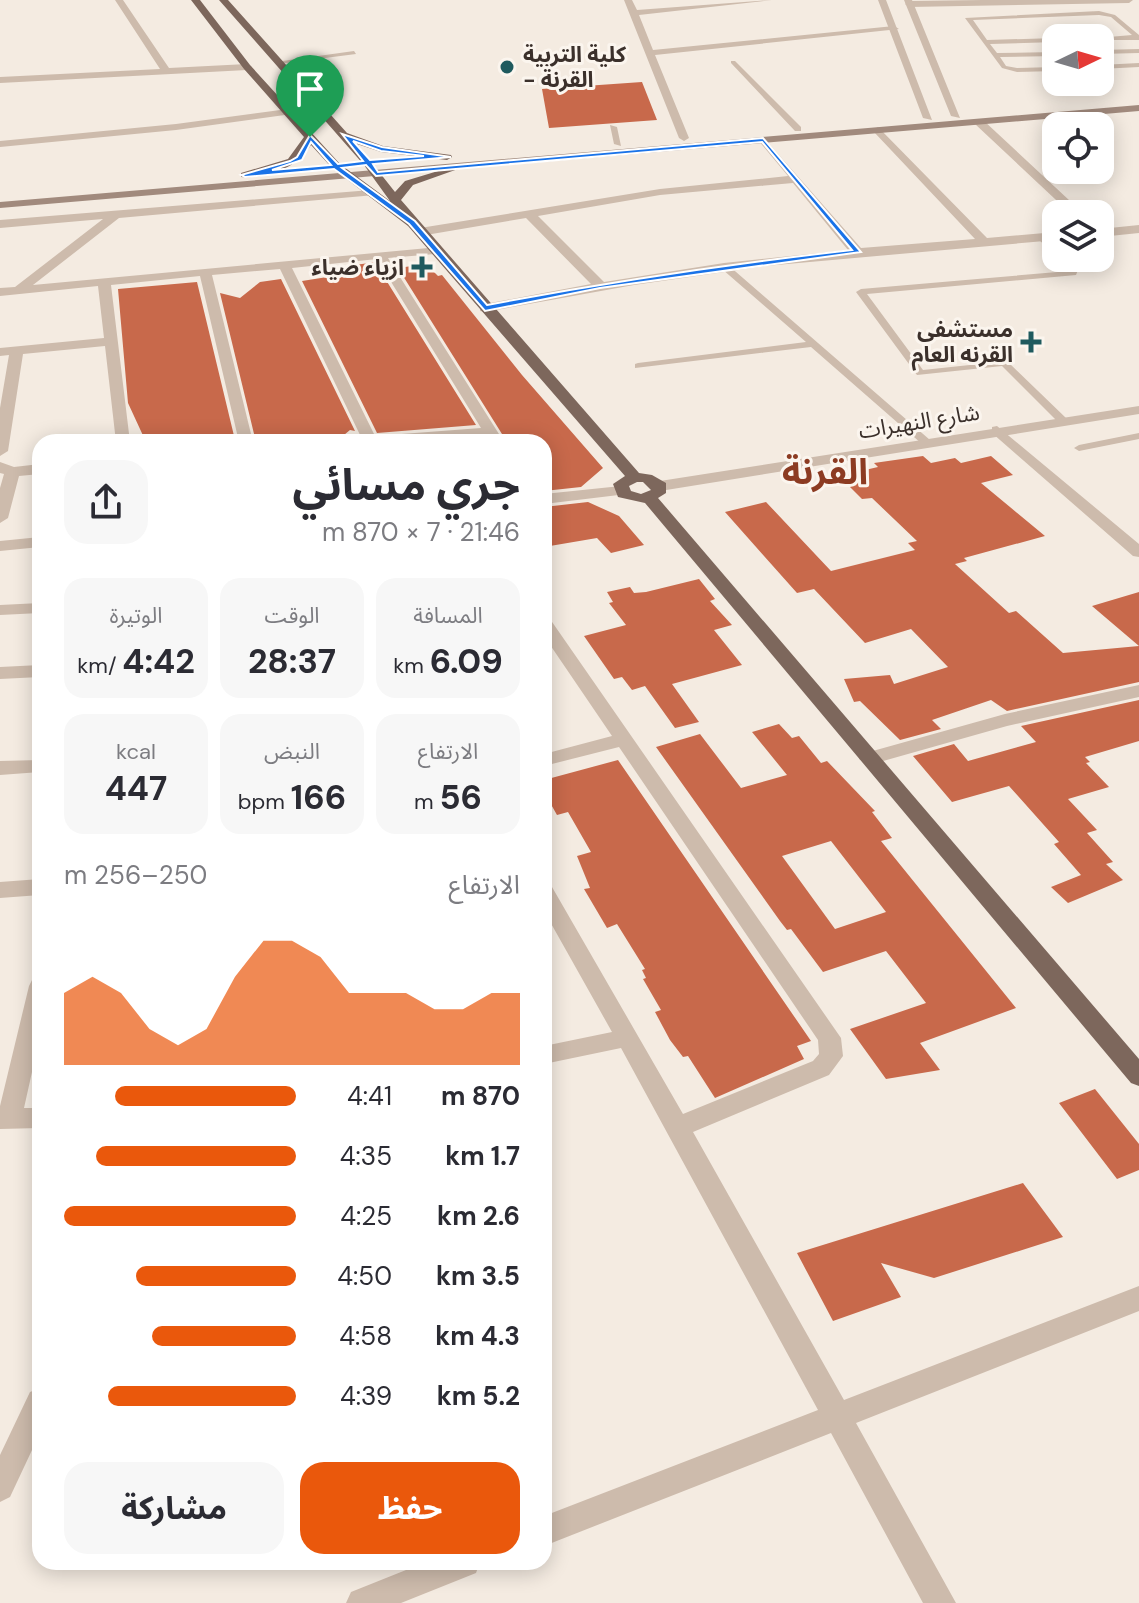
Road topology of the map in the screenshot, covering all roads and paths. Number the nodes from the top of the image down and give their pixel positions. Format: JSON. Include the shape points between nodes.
{"nodes":[{"id":1,"x":119,"y":0,"type":"edge"},
{"id":2,"x":195,"y":0,"type":"edge"},
{"id":3,"x":223,"y":0,"type":"edge"},
{"id":4,"x":628,"y":0,"type":"edge"},
{"id":5,"x":765,"y":0,"type":"edge"},
{"id":6,"x":882,"y":0,"type":"edge"},
{"id":7,"x":1129,"y":0,"type":"edge"},
{"id":8,"x":909,"y":2,"type":"edge"},
{"id":9,"x":634,"y":13,"type":"junction"},
{"id":10,"x":894,"y":29,"type":"junction"},
{"id":11,"x":1114,"y":38,"type":"edge"},
{"id":12,"x":1138,"y":38,"type":"edge"},
{"id":13,"x":1042,"y":40,"type":"edge"},
{"id":14,"x":985,"y":42,"type":"junction"},
{"id":15,"x":1139,"y":51,"type":"edge"},
{"id":16,"x":1114,"y":52,"type":"edge"},
{"id":17,"x":354,"y":53,"type":"dead end"},
{"id":18,"x":650,"y":53,"type":"junction"},
{"id":19,"x":1042,"y":54,"type":"edge"},
{"id":20,"x":996,"y":55,"type":"junction"},
{"id":21,"x":733,"y":62,"type":"dead end"},
{"id":22,"x":1139,"y":65,"type":"edge"},
{"id":23,"x":1114,"y":66,"type":"edge"},
{"id":24,"x":279,"y":68,"type":"junction"},
{"id":25,"x":1042,"y":69,"type":"edge"},
{"id":26,"x":255,"y":71,"type":"junction"},
{"id":27,"x":167,"y":72,"type":"junction"},
{"id":28,"x":0,"y":80,"type":"edge"},
{"id":29,"x":301,"y":86,"type":"junction"},
{"id":30,"x":269,"y":92,"type":"junction"},
{"id":31,"x":1139,"y":101,"type":"edge"},
{"id":32,"x":1139,"y":108,"type":"edge"},
{"id":33,"x":288,"y":112,"type":"junction"},
{"id":34,"x":956,"y":116,"type":"junction"},
{"id":35,"x":928,"y":118,"type":"junction"},
{"id":36,"x":979,"y":122,"type":"junction"},
{"id":37,"x":613,"y":127,"type":"dead end"},
{"id":38,"x":798,"y":129,"type":"junction"},
{"id":39,"x":878,"y":130,"type":"junction"},
{"id":40,"x":344,"y":136,"type":"junction"},
{"id":41,"x":310,"y":137,"type":"junction"},
{"id":42,"x":684,"y":138,"type":"junction"},
{"id":43,"x":763,"y":140,"type":"junction"},
{"id":44,"x":0,"y":144,"type":"edge"},
{"id":45,"x":618,"y":144,"type":"junction"},
{"id":46,"x":451,"y":162,"type":"junction"},
{"id":47,"x":368,"y":163,"type":"junction"},
{"id":48,"x":336,"y":166,"type":"junction"},
{"id":49,"x":376,"y":174,"type":"junction"},
{"id":50,"x":245,"y":175,"type":"junction"},
{"id":51,"x":347,"y":177,"type":"junction"},
{"id":52,"x":795,"y":179,"type":"junction"},
{"id":53,"x":371,"y":193,"type":"junction"},
{"id":54,"x":0,"y":197,"type":"edge"},
{"id":55,"x":396,"y":198,"type":"junction"},
{"id":56,"x":1063,"y":200,"type":"edge"},
{"id":57,"x":0,"y":205,"type":"edge"},
{"id":58,"x":115,"y":215,"type":"junction"},
{"id":59,"x":530,"y":215,"type":"junction"},
{"id":60,"x":0,"y":224,"type":"edge"},
{"id":61,"x":416,"y":227,"type":"junction"},
{"id":62,"x":1139,"y":229,"type":"edge"},
{"id":63,"x":1114,"y":232,"type":"edge"},
{"id":64,"x":1042,"y":237,"type":"edge"},
{"id":65,"x":983,"y":241,"type":"junction"},
{"id":66,"x":435,"y":250,"type":"junction"},
{"id":67,"x":857,"y":252,"type":"junction"},
{"id":68,"x":380,"y":255,"type":"junction"},
{"id":69,"x":284,"y":265,"type":"junction"},
{"id":70,"x":725,"y":267,"type":"junction"},
{"id":71,"x":205,"y":272,"type":"junction"},
{"id":72,"x":1073,"y":272,"type":"edge"},
{"id":73,"x":104,"y":282,"type":"junction"},
{"id":74,"x":600,"y":286,"type":"junction"},
{"id":75,"x":17,"y":291,"type":"junction"},
{"id":76,"x":0,"y":292,"type":"edge"},
{"id":77,"x":0,"y":304,"type":"edge"},
{"id":78,"x":485,"y":308,"type":"junction"},
{"id":79,"x":111,"y":341,"type":"junction"},
{"id":80,"x":814,"y":344,"type":"junction"},
{"id":81,"x":17,"y":351,"type":"junction"},
{"id":82,"x":0,"y":352,"type":"edge"},
{"id":83,"x":638,"y":366,"type":"dead end"},
{"id":84,"x":1139,"y":410,"type":"edge"},
{"id":85,"x":1062,"y":420,"type":"junction"},
{"id":86,"x":997,"y":430,"type":"junction"},
{"id":87,"x":122,"y":434,"type":"edge"},
{"id":88,"x":244,"y":434,"type":"edge"},
{"id":89,"x":367,"y":434,"type":"edge"},
{"id":90,"x":493,"y":434,"type":"edge"},
{"id":91,"x":1139,"y":436,"type":"edge"},
{"id":92,"x":926,"y":442,"type":"junction"},
{"id":93,"x":1079,"y":448,"type":"dead end"},
{"id":94,"x":0,"y":451,"type":"edge"},
{"id":95,"x":32,"y":469,"type":"edge"},
{"id":96,"x":6,"y":470,"type":"edge"},
{"id":97,"x":634,"y":477,"type":"junction"},
{"id":98,"x":621,"y":491,"type":"junction"},
{"id":99,"x":654,"y":492,"type":"junction"},
{"id":100,"x":552,"y":498,"type":"edge"},
{"id":101,"x":0,"y":518,"type":"edge"},
{"id":102,"x":32,"y":543,"type":"edge"},
{"id":103,"x":0,"y":546,"type":"edge"},
{"id":104,"x":1139,"y":552,"type":"edge"},
{"id":105,"x":32,"y":608,"type":"edge"},
{"id":106,"x":0,"y":610,"type":"edge"},
{"id":107,"x":552,"y":635,"type":"edge"},
{"id":108,"x":32,"y":671,"type":"edge"},
{"id":109,"x":0,"y":673,"type":"edge"},
{"id":110,"x":1139,"y":691,"type":"edge"},
{"id":111,"x":624,"y":739,"type":"junction"},
{"id":112,"x":552,"y":758,"type":"edge"},
{"id":113,"x":869,"y":759,"type":"junction"},
{"id":114,"x":32,"y":766,"type":"edge"},
{"id":115,"x":0,"y":768,"type":"edge"},
{"id":116,"x":32,"y":888,"type":"edge"},
{"id":117,"x":0,"y":890,"type":"edge"},
{"id":118,"x":554,"y":927,"type":"edge"},
{"id":119,"x":32,"y":1016,"type":"edge"},
{"id":120,"x":626,"y":1038,"type":"junction"},
{"id":121,"x":552,"y":1053,"type":"edge"},
{"id":122,"x":1139,"y":1076,"type":"edge"},
{"id":123,"x":32,"y":1118,"type":"edge"},
{"id":124,"x":5,"y":1119,"type":"edge"},
{"id":125,"x":678,"y":1127,"type":"junction"},
{"id":126,"x":1139,"y":1298,"type":"edge"},
{"id":127,"x":836,"y":1414,"type":"junction"},
{"id":128,"x":32,"y":1419,"type":"edge"},
{"id":129,"x":0,"y":1487,"type":"edge"},
{"id":130,"x":552,"y":1528,"type":"edge"},
{"id":131,"x":445,"y":1570,"type":"edge"},
{"id":132,"x":362,"y":1603,"type":"edge"},
{"id":133,"x":940,"y":1603,"type":"edge"}],
"edges":[{"from":1,"to":27,"type":"street"},
{"from":2,"to":26,"type":"main road"},
{"from":3,"to":24,"type":"main road"},
{"from":4,"to":9,"type":"street"},
{"from":5,"to":9,"type":"street"},
{"from":6,"to":10,"type":"street"},
{"from":7,"to":8,"type":"street"},
{"from":8,"to":34,"type":"street"},
{"from":9,"to":18,"type":"street"},
{"from":10,"to":18,"type":"street"},
{"from":10,"to":35,"type":"street"},
{"from":11,"to":12,"type":"lane"},
{"from":12,"to":14,"type":"lane","via":[[1113,16],[1099,13],[968,18]]},
{"from":13,"to":14,"type":"lane"},
{"from":14,"to":20,"type":"lane"},
{"from":15,"to":16,"type":"lane"},
{"from":17,"to":24,"type":"lane"},
{"from":18,"to":42,"type":"street"},
{"from":19,"to":20,"type":"lane"},
{"from":20,"to":25,"type":"lane","via":[[1010,69]]},
{"from":21,"to":38,"type":"lane"},
{"from":22,"to":23,"type":"lane"},
{"from":24,"to":29,"type":"main road"},
{"from":26,"to":27,"type":"street"},
{"from":26,"to":30,"type":"main road"},
{"from":27,"to":28,"type":"street"},
{"from":29,"to":30,"type":"main road"},
{"from":29,"to":40,"type":"main road"},
{"from":30,"to":33,"type":"main road"},
{"from":31,"to":34,"type":"main road"},
{"from":32,"to":36,"type":"main road"},
{"from":33,"to":41,"type":"main road"},
{"from":33,"to":44,"type":"street"},
{"from":34,"to":35,"type":"main road"},
{"from":35,"to":38,"type":"main road"},
{"from":36,"to":39,"type":"main road"},
{"from":36,"to":56,"type":"street"},
{"from":37,"to":45,"type":"lane"},
{"from":38,"to":42,"type":"main road"},
{"from":39,"to":43,"type":"main road"},
{"from":39,"to":65,"type":"street"},
{"from":40,"to":46,"type":"main road"},
{"from":40,"to":47,"type":"main road"},
{"from":41,"to":48,"type":"main road"},
{"from":41,"to":50,"type":"main road","via":[[300,159]]},
{"from":42,"to":45,"type":"main road"},
{"from":43,"to":46,"type":"main road"},
{"from":43,"to":52,"type":"street"},
{"from":45,"to":46,"type":"main road"},
{"from":46,"to":47,"type":"main road"},
{"from":46,"to":49,"type":"main road"},
{"from":46,"to":55,"type":"main road","via":[[409,183]]},
{"from":47,"to":48,"type":"main road"},
{"from":47,"to":49,"type":"main road"},
{"from":48,"to":50,"type":"main road"},
{"from":48,"to":51,"type":"main road"},
{"from":49,"to":51,"type":"main road"},
{"from":49,"to":55,"type":"main road"},
{"from":50,"to":54,"type":"main road"},
{"from":51,"to":53,"type":"main road"},
{"from":51,"to":57,"type":"main road"},
{"from":52,"to":59,"type":"street","via":[[660,192]]},
{"from":52,"to":67,"type":"street"},
{"from":53,"to":58,"type":"street"},
{"from":53,"to":61,"type":"main road"},
{"from":55,"to":61,"type":"main road"},
{"from":58,"to":60,"type":"street"},
{"from":58,"to":75,"type":"street"},
{"from":59,"to":61,"type":"street"},
{"from":59,"to":74,"type":"street"},
{"from":61,"to":66,"type":"main road"},
{"from":62,"to":63,"type":"street"},
{"from":64,"to":65,"type":"street"},
{"from":65,"to":67,"type":"street"},
{"from":66,"to":68,"type":"street"},
{"from":66,"to":78,"type":"main road"},
{"from":67,"to":70,"type":"street"},
{"from":68,"to":69,"type":"street"},
{"from":68,"to":90,"type":"street"},
{"from":69,"to":71,"type":"street"},
{"from":69,"to":89,"type":"street"},
{"from":70,"to":74,"type":"street"},
{"from":70,"to":80,"type":"lane"},
{"from":71,"to":73,"type":"street"},
{"from":71,"to":88,"type":"street"},
{"from":72,"to":85,"type":"lane","via":[[861,292],[920,373],[1004,363]]},
{"from":73,"to":75,"type":"street"},
{"from":73,"to":79,"type":"street"},
{"from":74,"to":78,"type":"street"},
{"from":75,"to":76,"type":"street"},
{"from":75,"to":77,"type":"street"},
{"from":78,"to":97,"type":"main road"},
{"from":79,"to":81,"type":"street"},
{"from":79,"to":87,"type":"street"},
{"from":80,"to":83,"type":"lane"},
{"from":80,"to":92,"type":"lane"},
{"from":81,"to":82,"type":"street"},
{"from":81,"to":94,"type":"street"},
{"from":84,"to":85,"type":"street","name":"شارع النهيرات"},
{"from":85,"to":86,"type":"street","name":"شارع النهيرات"},
{"from":86,"to":92,"type":"street","name":"شارع النهيرات"},
{"from":86,"to":104,"type":"street"},
{"from":91,"to":93,"type":"lane"},
{"from":92,"to":99,"type":"street","name":"شارع النهيرات"},
{"from":95,"to":96,"type":"street"},
{"from":96,"to":101,"type":"street"},
{"from":97,"to":98,"type":"main road","via":[[621,484]]},
{"from":97,"to":99,"type":"main road","via":[[647,478]]},
{"from":98,"to":99,"type":"main road","via":[[635,498]]},
{"from":98,"to":100,"type":"street"},
{"from":99,"to":113,"type":"main road"},
{"from":102,"to":103,"type":"street"},
{"from":105,"to":106,"type":"street"},
{"from":107,"to":111,"type":"street"},
{"from":108,"to":109,"type":"street"},
{"from":110,"to":113,"type":"street","via":[[1005,720]]},
{"from":111,"to":112,"type":"street"},
{"from":111,"to":125,"type":"street","via":[[829,1038],[831,1056],[821,1068]]},
{"from":113,"to":122,"type":"main road"},
{"from":114,"to":115,"type":"street"},
{"from":116,"to":117,"type":"street"},
{"from":118,"to":120,"type":"street"},
{"from":119,"to":124,"type":"street"},
{"from":120,"to":121,"type":"street"},
{"from":120,"to":125,"type":"street"},
{"from":123,"to":124,"type":"street"},
{"from":125,"to":127,"type":"street"},
{"from":126,"to":127,"type":"street"},
{"from":127,"to":130,"type":"street"},
{"from":127,"to":133,"type":"street"},
{"from":128,"to":129,"type":"street"},
{"from":131,"to":132,"type":"street"}]}
